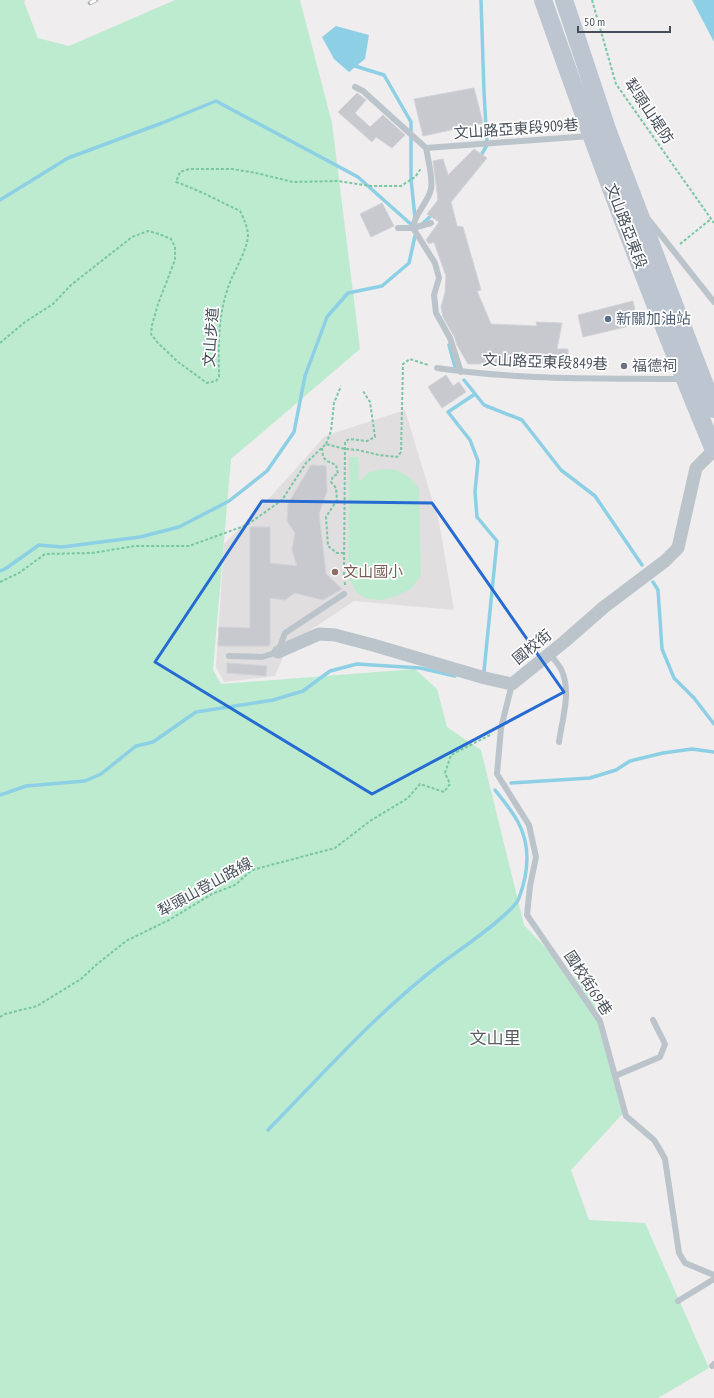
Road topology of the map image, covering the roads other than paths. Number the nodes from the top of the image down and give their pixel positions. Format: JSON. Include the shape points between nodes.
{"nodes":[{"id":1,"x":542,"y":0,"type":"edge"},
{"id":2,"x":564,"y":0,"type":"edge"},
{"id":3,"x":355,"y":87,"type":"dead end"},
{"id":4,"x":599,"y":134,"type":"junction"},
{"id":5,"x":426,"y":148,"type":"junction"},
{"id":6,"x":633,"y":200,"type":"junction"},
{"id":7,"x":431,"y":223,"type":"dead end"},
{"id":8,"x":398,"y":228,"type":"dead end"},
{"id":9,"x":413,"y":228,"type":"junction"},
{"id":10,"x":714,"y":302,"type":"edge"},
{"id":11,"x":437,"y":368,"type":"road end"},
{"id":12,"x":461,"y":372,"type":"junction"},
{"id":13,"x":691,"y":374,"type":"junction"},
{"id":14,"x":714,"y":409,"type":"edge"},
{"id":15,"x":714,"y":450,"type":"edge"},
{"id":16,"x":344,"y":594,"type":"road end"},
{"id":17,"x":278,"y":652,"type":"junction"},
{"id":18,"x":550,"y":654,"type":"junction"},
{"id":19,"x":229,"y":656,"type":"dead end"},
{"id":20,"x":512,"y":684,"type":"junction"},
{"id":21,"x":559,"y":742,"type":"dead end"},
{"id":22,"x":653,"y":1020,"type":"dead end"},
{"id":23,"x":615,"y":1076,"type":"junction"},
{"id":24,"x":714,"y":1275,"type":"edge"},
{"id":25,"x":714,"y":1279,"type":"edge"},
{"id":26,"x":678,"y":1301,"type":"dead end"}],
"edges":[{"from":1,"to":4,"type":"main road","name":"文山路亞東段"},
{"from":2,"to":4,"type":"main road","name":"文山路亞東段"},
{"from":3,"to":5,"type":"lane","via":[[374,100]]},
{"from":4,"to":5,"type":"lane","name":"文山路亞東段909巷"},
{"from":4,"to":6,"type":"main road","name":"文山路亞東段"},
{"from":4,"to":13,"type":"main road","name":"文山路亞東段"},
{"from":5,"to":9,"type":"lane","via":[[431,188]]},
{"from":6,"to":10,"type":"lane"},
{"from":6,"to":13,"type":"main road","name":"文山路亞東段"},
{"from":7,"to":9,"type":"lane"},
{"from":8,"to":9,"type":"lane"},
{"from":9,"to":12,"type":"lane","via":[[435,263],[439,278],[434,295],[436,313],[450,338]]},
{"from":11,"to":12,"type":"lane","name":"文山路亞東段849巷"},
{"from":12,"to":13,"type":"lane","name":"文山路亞東段849巷","via":[[520,376],[677,379]]},
{"from":13,"to":14,"type":"main road","name":"文山路亞東段"},
{"from":13,"to":15,"type":"main road","name":"文山路亞東段"},
{"from":15,"to":18,"type":"street","name":"國校街","via":[[696,468],[678,548]]},
{"from":16,"to":17,"type":"lane","via":[[285,634]]},
{"from":17,"to":19,"type":"lane","via":[[262,657]]},
{"from":17,"to":20,"type":"street","name":"國校街","via":[[319,634],[335,635]]},
{"from":18,"to":20,"type":"street","name":"國校街"},
{"from":18,"to":21,"type":"lane","via":[[561,669],[566,688]]},
{"from":20,"to":23,"type":"lane","name":"國校街69巷","via":[[501,728],[497,774],[529,825],[536,857],[527,914],[600,1021]]},
{"from":22,"to":23,"type":"lane","via":[[665,1044],[660,1057]]},
{"from":23,"to":24,"type":"lane","name":"國校街69巷","via":[[626,1116],[654,1140],[665,1159],[679,1253],[685,1263]]},
{"from":25,"to":26,"type":"lane"}]}
